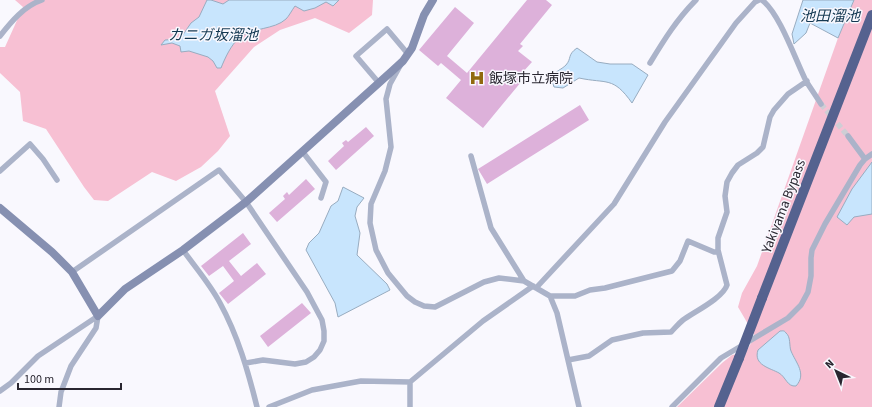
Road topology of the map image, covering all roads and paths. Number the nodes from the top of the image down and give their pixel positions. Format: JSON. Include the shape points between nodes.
{"nodes":[{"id":1,"x":42,"y":0,"type":"edge"},
{"id":2,"x":433,"y":0,"type":"edge"},
{"id":3,"x":696,"y":0,"type":"edge"},
{"id":4,"x":758,"y":0,"type":"edge"},
{"id":5,"x":872,"y":15,"type":"edge"},
{"id":6,"x":0,"y":36,"type":"edge"},
{"id":7,"x":405,"y":57,"type":"junction"},
{"id":8,"x":650,"y":63,"type":"dead end"},
{"id":9,"x":807,"y":81,"type":"junction"},
{"id":10,"x":379,"y":83,"type":"junction"},
{"id":11,"x":821,"y":104,"type":"tunnel mouth"},
{"id":12,"x":848,"y":136,"type":"tunnel mouth"},
{"id":13,"x":302,"y":151,"type":"junction"},
{"id":14,"x":872,"y":154,"type":"edge"},
{"id":15,"x":471,"y":156,"type":"dead end"},
{"id":16,"x":865,"y":159,"type":"junction"},
{"id":17,"x":0,"y":172,"type":"edge"},
{"id":18,"x":57,"y":180,"type":"dead end"},
{"id":19,"x":321,"y":198,"type":"dead end"},
{"id":20,"x":246,"y":202,"type":"junction"},
{"id":21,"x":0,"y":208,"type":"edge"},
{"id":22,"x":183,"y":250,"type":"junction"},
{"id":23,"x":718,"y":252,"type":"junction"},
{"id":24,"x":72,"y":272,"type":"junction"},
{"id":25,"x":524,"y":281,"type":"junction"},
{"id":26,"x":534,"y":287,"type":"junction"},
{"id":27,"x":550,"y":296,"type":"junction"},
{"id":28,"x":98,"y":316,"type":"junction"},
{"id":29,"x":568,"y":360,"type":"junction"},
{"id":30,"x":246,"y":363,"type":"junction"},
{"id":31,"x":410,"y":382,"type":"junction"},
{"id":32,"x":0,"y":391,"type":"edge"},
{"id":33,"x":59,"y":407,"type":"edge"},
{"id":34,"x":257,"y":407,"type":"edge"},
{"id":35,"x":270,"y":407,"type":"edge"},
{"id":36,"x":410,"y":407,"type":"edge"},
{"id":37,"x":579,"y":407,"type":"edge"},
{"id":38,"x":672,"y":407,"type":"edge"},
{"id":39,"x":719,"y":407,"type":"edge"}],
"edges":[{"from":1,"to":6,"type":"street","via":[[21,12]]},
{"from":2,"to":7,"type":"street","via":[[424,15],[412,48]]},
{"from":3,"to":8,"type":"street","via":[[682,14]]},
{"from":4,"to":9,"type":"street","via":[[772,11]]},
{"from":4,"to":26,"type":"street","via":[[736,23],[665,122],[614,204]]},
{"from":5,"to":39,"type":"highway","name":"Yakiyama Bypass","bridge":true},
{"from":7,"to":10,"type":"street"},
{"from":7,"to":10,"type":"street","via":[[387,29],[356,56]]},
{"from":7,"to":25,"type":"street","via":[[390,84],[386,99],[391,147],[385,171],[371,204],[370,222],[376,250],[388,273],[415,302],[435,307],[484,282],[499,278]]},
{"from":9,"to":11,"type":"street"},
{"from":9,"to":23,"type":"street","via":[[788,94],[774,110],[763,147],[738,165],[727,182],[727,212],[718,238]]},
{"from":10,"to":13,"type":"street"},
{"from":12,"to":16,"type":"street"},
{"from":13,"to":19,"type":"street","via":[[326,182]]},
{"from":13,"to":20,"type":"street"},
{"from":14,"to":16,"type":"street"},
{"from":15,"to":25,"type":"street","via":[[491,228]]},
{"from":16,"to":38,"type":"street","via":[[812,250],[808,292],[801,305],[788,318],[721,358]]},
{"from":17,"to":18,"type":"street","via":[[30,144]]},
{"from":20,"to":22,"type":"street"},
{"from":20,"to":24,"type":"street","via":[[219,170]]},
{"from":20,"to":30,"type":"street","via":[[307,292],[322,320],[324,331],[324,341],[320,350],[306,362],[295,364],[263,360]]},
{"from":21,"to":24,"type":"street"},
{"from":22,"to":28,"type":"street","via":[[125,289]]},
{"from":22,"to":30,"type":"street","via":[[220,302]]},
{"from":23,"to":27,"type":"street","via":[[688,241],[680,261],[672,271],[590,290],[575,296]]},
{"from":23,"to":29,"type":"street","via":[[726,289],[682,320],[671,332],[612,340],[589,356]]},
{"from":24,"to":28,"type":"street"},
{"from":25,"to":26,"type":"street"},
{"from":26,"to":27,"type":"street"},
{"from":26,"to":31,"type":"street","via":[[483,321]]},
{"from":27,"to":29,"type":"street","via":[[557,313]]},
{"from":28,"to":32,"type":"street","via":[[38,356]]},
{"from":28,"to":33,"type":"street","via":[[96,328],[71,366],[61,392]]},
{"from":29,"to":37,"type":"street"},
{"from":30,"to":34,"type":"street"},
{"from":31,"to":35,"type":"street","via":[[361,381],[312,390]]},
{"from":31,"to":36,"type":"street"}]}
